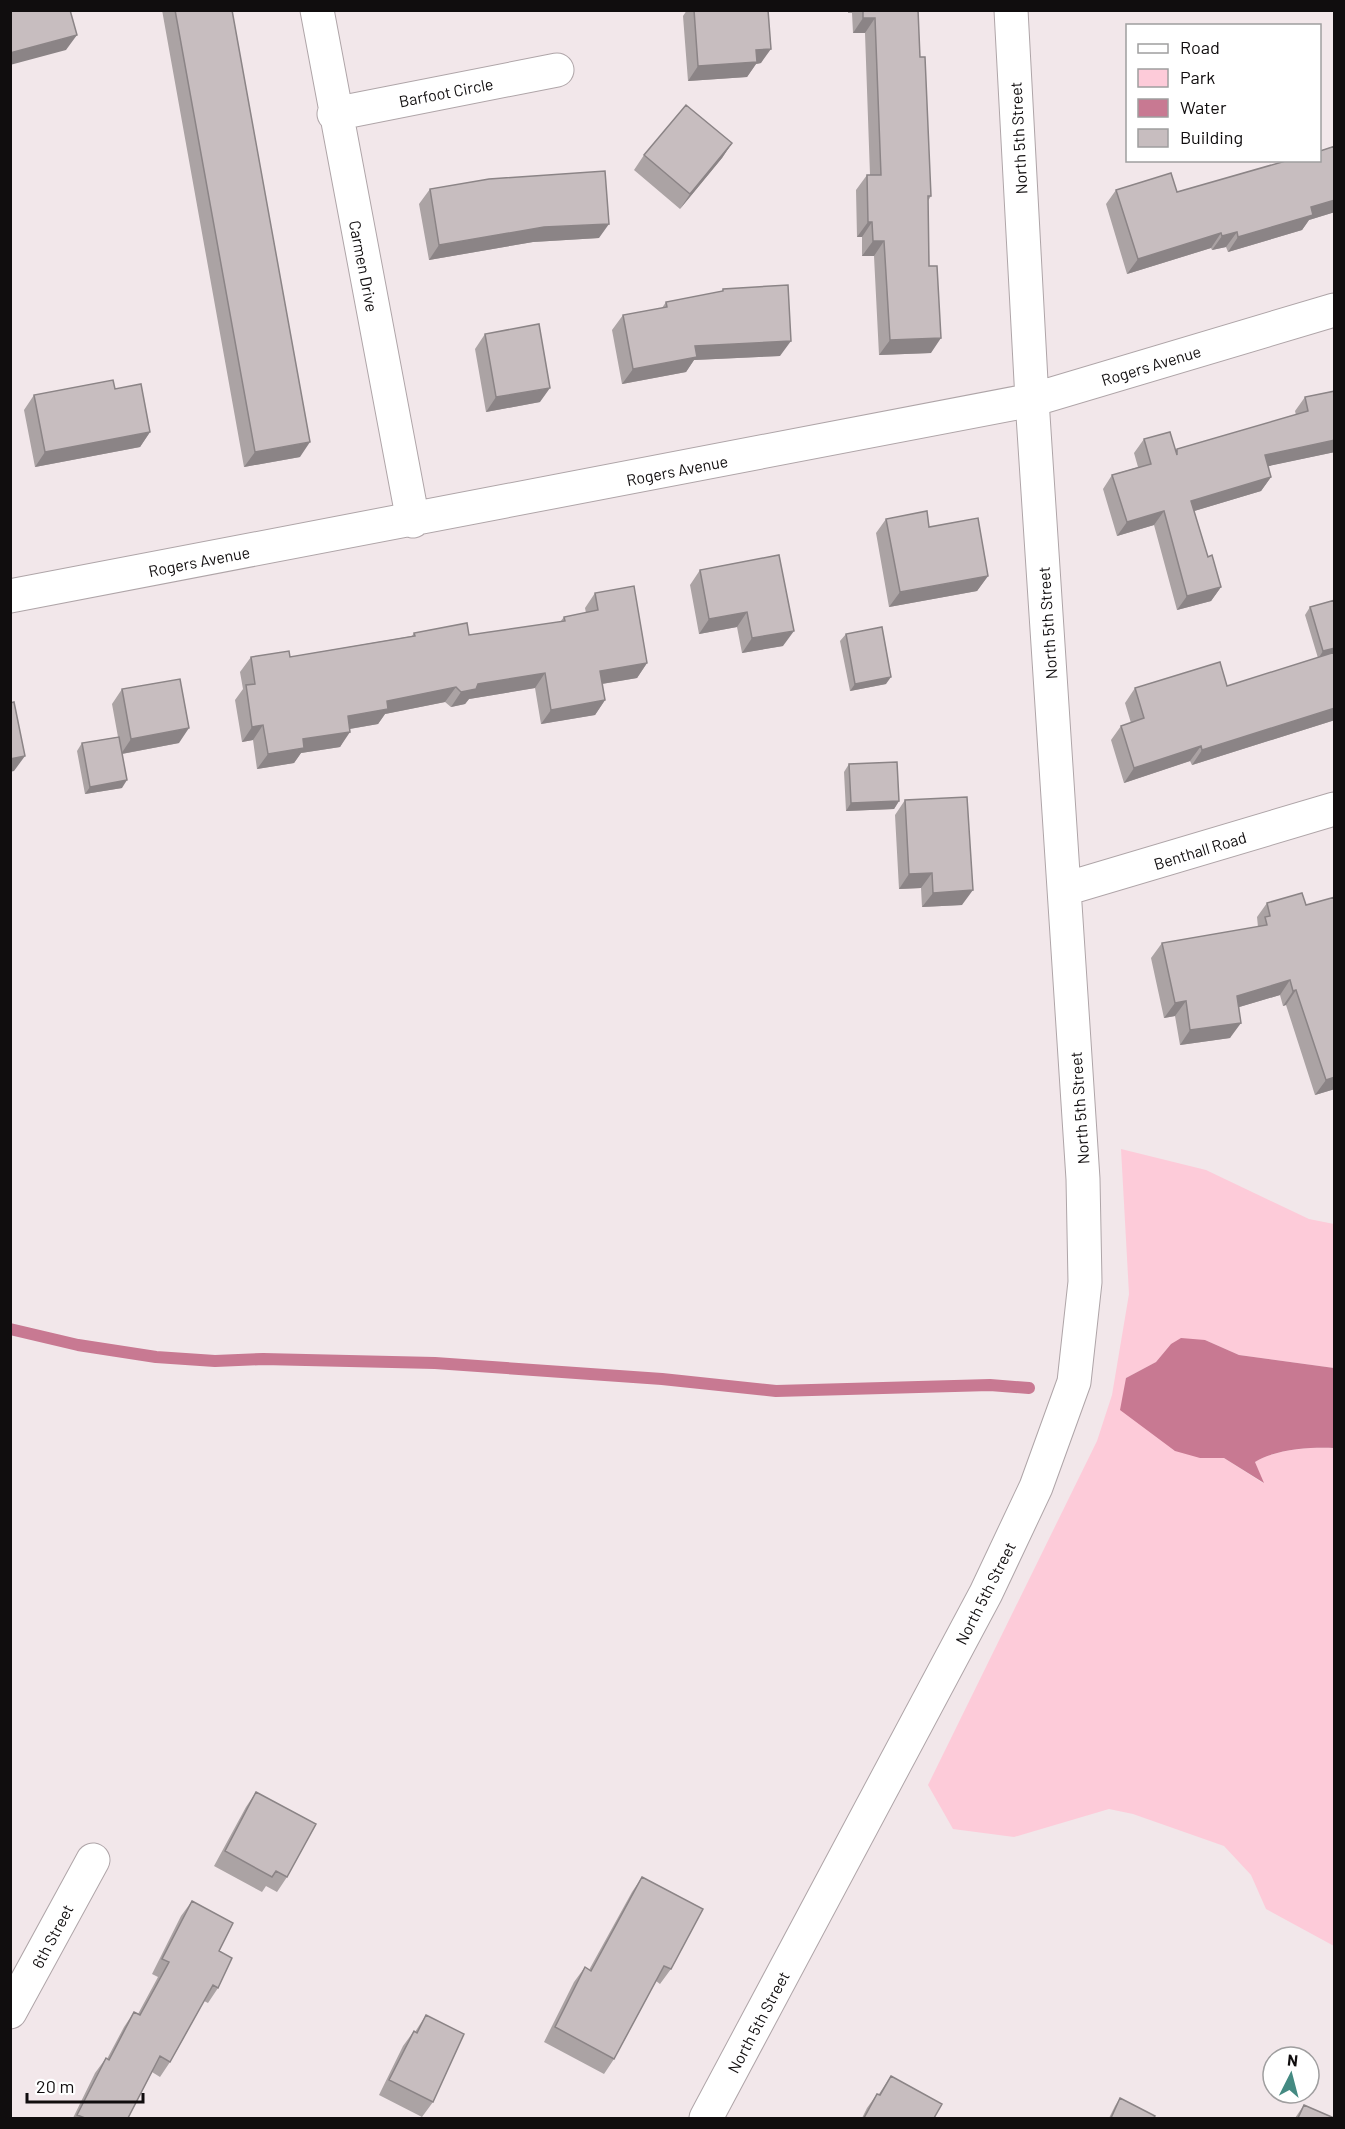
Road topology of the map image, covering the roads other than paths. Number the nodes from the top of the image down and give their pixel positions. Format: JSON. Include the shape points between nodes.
{"nodes":[{"id":1,"x":317,"y":10,"type":"edge"},
{"id":2,"x":1011,"y":10,"type":"edge"},
{"id":3,"x":557,"y":70,"type":"dead end"},
{"id":4,"x":334,"y":114,"type":"junction"},
{"id":5,"x":1335,"y":310,"type":"edge"},
{"id":6,"x":1032,"y":400,"type":"junction"},
{"id":7,"x":413,"y":521,"type":"junction"},
{"id":8,"x":10,"y":596,"type":"edge"},
{"id":9,"x":1335,"y":809,"type":"edge"},
{"id":10,"x":1065,"y":890,"type":"junction"},
{"id":11,"x":93,"y":1860,"type":"dead end"},
{"id":12,"x":10,"y":2012,"type":"edge"},
{"id":13,"x":706,"y":2118,"type":"edge"}],
"edges":[{"from":1,"to":4,"type":"street","name":"Carmen Drive"},
{"from":2,"to":6,"type":"street","name":"North 5th Street"},
{"from":3,"to":4,"type":"street","name":"Barfoot Circle"},
{"from":4,"to":7,"type":"street","name":"Carmen Drive"},
{"from":5,"to":6,"type":"street","name":"Rogers Avenue"},
{"from":6,"to":7,"type":"street","name":"Rogers Avenue"},
{"from":6,"to":10,"type":"street","name":"North 5th Street"},
{"from":7,"to":8,"type":"street","name":"Rogers Avenue"},
{"from":9,"to":10,"type":"street","name":"Benthall Road"},
{"from":10,"to":13,"type":"street","name":"North 5th Street","via":[[1083,1179],[1084,1282],[1074,1382],[1036,1487],[987,1593]]},
{"from":11,"to":12,"type":"street","name":"6th Street"}]}
